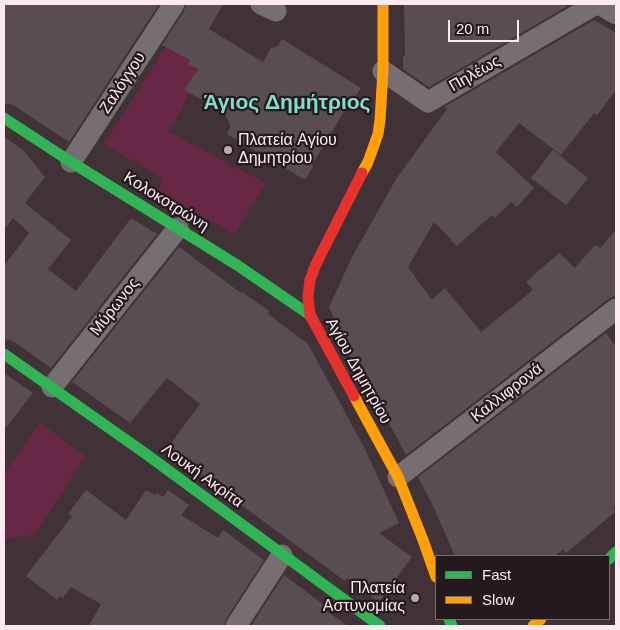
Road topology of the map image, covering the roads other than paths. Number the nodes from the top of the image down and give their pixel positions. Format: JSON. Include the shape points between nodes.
{"nodes":[{"id":1,"x":174,"y":4,"type":"edge"},
{"id":2,"x":383,"y":4,"type":"edge"},
{"id":3,"x":597,"y":4,"type":"edge"},
{"id":4,"x":616,"y":14,"type":"edge"},
{"id":5,"x":383,"y":71,"type":"junction"},
{"id":6,"x":4,"y":118,"type":"edge"},
{"id":7,"x":71,"y":162,"type":"junction"},
{"id":8,"x":178,"y":228,"type":"junction"},
{"id":9,"x":616,"y":309,"type":"edge"},
{"id":10,"x":310,"y":315,"type":"junction"},
{"id":11,"x":4,"y":354,"type":"edge"},
{"id":12,"x":52,"y":387,"type":"junction"},
{"id":13,"x":398,"y":477,"type":"junction"},
{"id":14,"x":282,"y":555,"type":"junction"},
{"id":15,"x":435,"y":574,"type":"edge"},
{"id":16,"x":236,"y":626,"type":"edge"},
{"id":17,"x":380,"y":626,"type":"edge"}],
"edges":[{"from":1,"to":7,"type":"street","name":"Ζαλόγγου"},
{"from":2,"to":5,"type":"street","name":"Αγίου Δημητρίου"},
{"from":3,"to":4,"type":"street"},
{"from":3,"to":5,"type":"street","name":"Πηλέως","via":[[428,102]]},
{"from":5,"to":10,"type":"street","name":"Αγίου Δημητρίου","via":[[378,134],[368,162],[316,264],[308,296]]},
{"from":6,"to":7,"type":"street","name":"Κολοκοτρώνη"},
{"from":7,"to":8,"type":"street","name":"Κολοκοτρώνη"},
{"from":8,"to":10,"type":"street","name":"Κολοκοτρώνη"},
{"from":8,"to":12,"type":"street","name":"Μύρωνος"},
{"from":9,"to":13,"type":"street","name":"Καλλιφρονά"},
{"from":10,"to":13,"type":"street","name":"Αγίου Δημητρίου"},
{"from":11,"to":12,"type":"street","name":"Λουκή Ακρίτα"},
{"from":12,"to":14,"type":"street","name":"Λουκή Ακρίτα"},
{"from":13,"to":15,"type":"street","name":"Αγίου Δημητρίου"},
{"from":14,"to":16,"type":"street"},
{"from":14,"to":17,"type":"street","name":"Λουκή Ακρίτα"}]}
